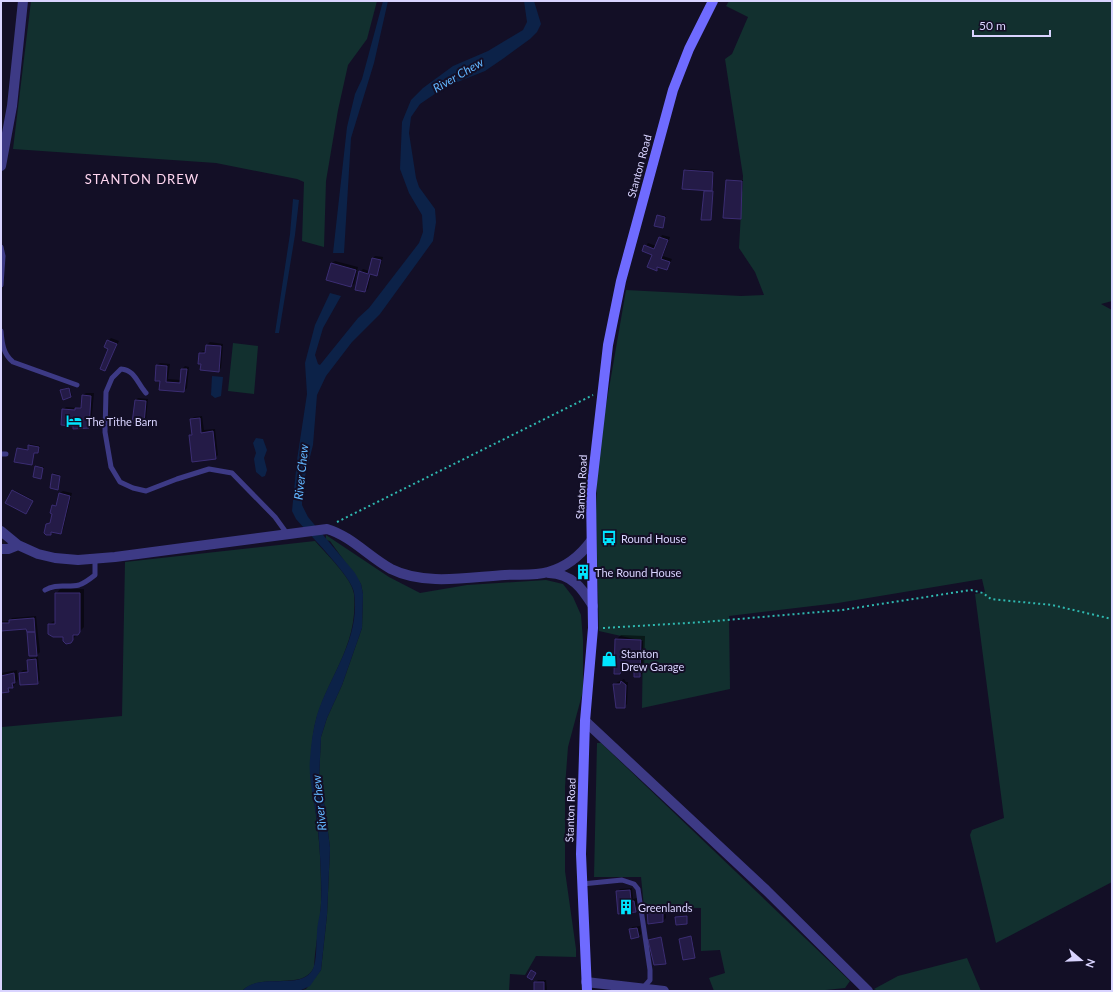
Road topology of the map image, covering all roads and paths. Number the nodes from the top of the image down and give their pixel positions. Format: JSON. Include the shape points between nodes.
{"nodes":[{"id":1,"x":24,"y":1,"type":"edge"},
{"id":2,"x":713,"y":1,"type":"edge"},
{"id":3,"x":1,"y":166,"type":"edge"},
{"id":4,"x":1,"y":247,"type":"edge"},
{"id":5,"x":1,"y":285,"type":"edge"},
{"id":6,"x":1,"y":331,"type":"edge"},
{"id":7,"x":77,"y":385,"type":"dead end"},
{"id":8,"x":146,"y":393,"type":"dead end"},
{"id":9,"x":601,"y":397,"type":"junction"},
{"id":10,"x":329,"y":530,"type":"junction"},
{"id":11,"x":1,"y":531,"type":"edge"},
{"id":12,"x":293,"y":535,"type":"junction"},
{"id":13,"x":591,"y":541,"type":"junction"},
{"id":14,"x":18,"y":545,"type":"junction"},
{"id":15,"x":1,"y":549,"type":"edge"},
{"id":16,"x":95,"y":559,"type":"junction"},
{"id":17,"x":547,"y":572,"type":"junction"},
{"id":18,"x":45,"y":590,"type":"dead end"},
{"id":19,"x":593,"y":606,"type":"junction"},
{"id":20,"x":1112,"y":619,"type":"edge"},
{"id":21,"x":593,"y":628,"type":"junction"},
{"id":22,"x":585,"y":721,"type":"junction"},
{"id":23,"x":582,"y":884,"type":"junction"},
{"id":24,"x":587,"y":986,"type":"edge"},
{"id":25,"x":643,"y":988,"type":"junction"},
{"id":26,"x":664,"y":991,"type":"edge"},
{"id":27,"x":868,"y":991,"type":"edge"}],
"edges":[{"from":1,"to":3,"type":"street","via":[[12,106]]},
{"from":2,"to":9,"type":"main road","name":"Stanton Road","via":[[689,49],[673,90],[654,153],[621,281],[608,344]]},
{"from":4,"to":5,"type":"lane"},
{"from":6,"to":7,"type":"lane","via":[[4,350],[13,362]]},
{"from":8,"to":12,"type":"lane","via":[[133,374],[126,369],[121,369],[112,378],[106,392],[105,432],[111,467],[120,482],[146,491],[209,469],[232,473]]},
{"from":9,"to":10,"type":"path","via":[[592,395],[335,523]]},
{"from":9,"to":13,"type":"main road","name":"Stanton Road","via":[[591,493]]},
{"from":10,"to":12,"type":"street"},
{"from":10,"to":17,"type":"street","via":[[338,532],[392,569],[421,578],[446,579]]},
{"from":11,"to":14,"type":"street"},
{"from":12,"to":16,"type":"street"},
{"from":13,"to":17,"type":"street","via":[[582,554],[570,564]]},
{"from":13,"to":19,"type":"main road","name":"Stanton Road"},
{"from":14,"to":15,"type":"street","via":[[8,550]]},
{"from":14,"to":16,"type":"street","via":[[55,558]]},
{"from":16,"to":18,"type":"lane","via":[[95,575],[87,581],[78,585],[52,586]]},
{"from":17,"to":19,"type":"street","via":[[562,573],[572,580],[584,591]]},
{"from":19,"to":21,"type":"main road","name":"Stanton Road"},
{"from":20,"to":21,"type":"path","via":[[1052,605],[990,599],[983,593],[971,590],[842,610],[704,622]]},
{"from":21,"to":22,"type":"main road","name":"Stanton Road"},
{"from":22,"to":23,"type":"main road","name":"Stanton Road"},
{"from":22,"to":27,"type":"street","via":[[761,885]]},
{"from":23,"to":24,"type":"main road","name":"Stanton Road"},
{"from":23,"to":25,"type":"lane","via":[[622,880],[634,884],[638,889],[650,970],[650,980]]},
{"from":24,"to":25,"type":"street"},
{"from":25,"to":26,"type":"street"}]}
